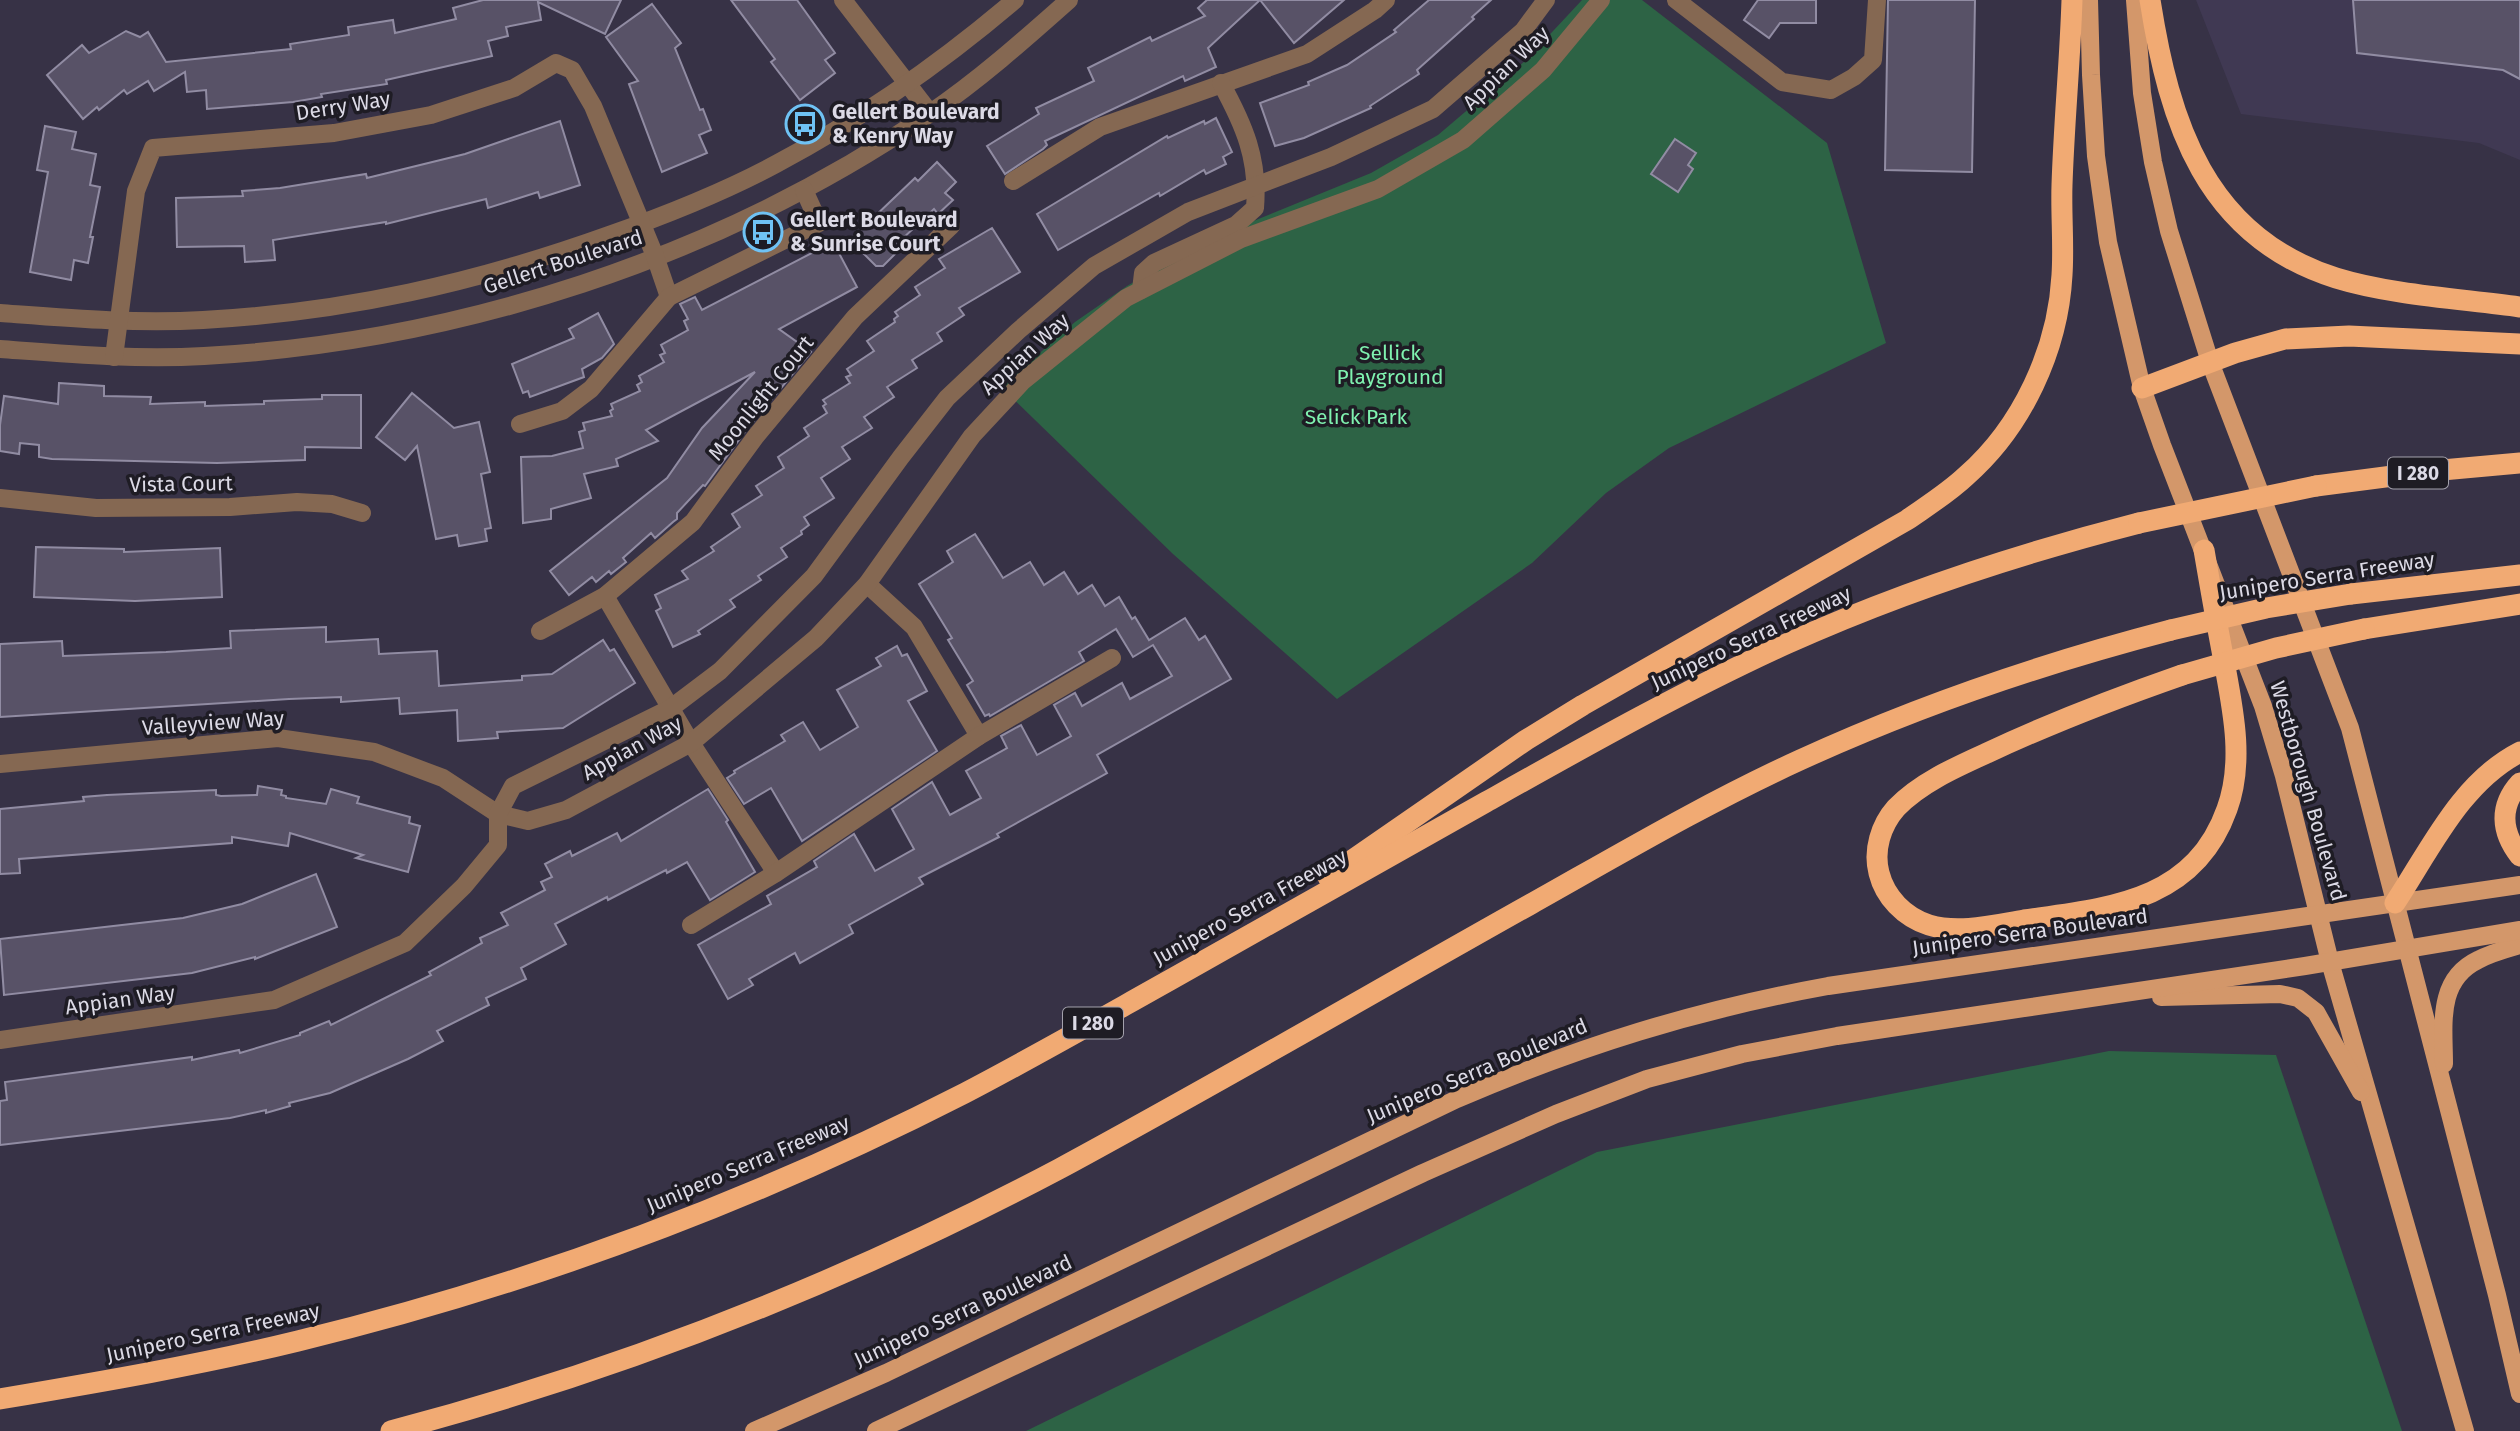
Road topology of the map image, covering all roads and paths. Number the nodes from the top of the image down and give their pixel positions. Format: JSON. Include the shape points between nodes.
{"nodes":[{"id":1,"x":843,"y":0,"type":"edge"},
{"id":2,"x":1015,"y":0,"type":"edge"},
{"id":3,"x":1069,"y":0,"type":"edge"},
{"id":4,"x":1386,"y":0,"type":"edge"},
{"id":5,"x":1546,"y":0,"type":"edge"},
{"id":6,"x":1601,"y":0,"type":"edge"},
{"id":7,"x":1676,"y":0,"type":"edge"},
{"id":8,"x":1877,"y":0,"type":"edge"},
{"id":9,"x":2073,"y":0,"type":"edge"},
{"id":10,"x":2089,"y":0,"type":"edge"},
{"id":11,"x":2135,"y":0,"type":"edge"},
{"id":12,"x":2150,"y":0,"type":"edge"},
{"id":13,"x":1221,"y":83,"type":"junction"},
{"id":14,"x":907,"y":84,"type":"junction"},
{"id":15,"x":930,"y":113,"type":"junction"},
{"id":16,"x":1013,"y":181,"type":"dead end"},
{"id":17,"x":1257,"y":186,"type":"junction"},
{"id":18,"x":804,"y":190,"type":"junction"},
{"id":19,"x":642,"y":223,"type":"junction"},
{"id":20,"x":951,"y":226,"type":"dead end"},
{"id":21,"x":655,"y":256,"type":"junction"},
{"id":22,"x":1141,"y":290,"type":"junction"},
{"id":23,"x":669,"y":297,"type":"junction"},
{"id":24,"x":2520,"y":307,"type":"edge"},
{"id":25,"x":0,"y":313,"type":"edge"},
{"id":26,"x":119,"y":320,"type":"junction"},
{"id":27,"x":2520,"y":344,"type":"edge"},
{"id":28,"x":0,"y":349,"type":"edge"},
{"id":29,"x":114,"y":357,"type":"junction"},
{"id":30,"x":2210,"y":362,"type":"junction"},
{"id":31,"x":2142,"y":388,"type":"junction"},
{"id":32,"x":520,"y":424,"type":"dead end"},
{"id":33,"x":2520,"y":463,"type":"edge"},
{"id":34,"x":0,"y":498,"type":"edge"},
{"id":35,"x":362,"y":513,"type":"dead end"},
{"id":36,"x":2204,"y":550,"type":"junction"},
{"id":37,"x":2520,"y":575,"type":"edge"},
{"id":38,"x":867,"y":584,"type":"junction"},
{"id":39,"x":606,"y":596,"type":"junction"},
{"id":40,"x":2520,"y":604,"type":"edge"},
{"id":41,"x":540,"y":631,"type":"dead end"},
{"id":42,"x":1112,"y":658,"type":"dead end"},
{"id":43,"x":671,"y":708,"type":"junction"},
{"id":44,"x":979,"y":736,"type":"junction"},
{"id":45,"x":691,"y":743,"type":"junction"},
{"id":46,"x":2520,"y":752,"type":"edge"},
{"id":47,"x":0,"y":764,"type":"edge"},
{"id":48,"x":2520,"y":783,"type":"edge"},
{"id":49,"x":498,"y":814,"type":"junction"},
{"id":50,"x":2520,"y":856,"type":"edge"},
{"id":51,"x":776,"y":873,"type":"junction"},
{"id":52,"x":2520,"y":885,"type":"edge"},
{"id":53,"x":2395,"y":903,"type":"junction"},
{"id":54,"x":2319,"y":913,"type":"junction"},
{"id":55,"x":691,"y":925,"type":"dead end"},
{"id":56,"x":2520,"y":930,"type":"edge"},
{"id":57,"x":2520,"y":945,"type":"edge"},
{"id":58,"x":1226,"y":948,"type":"junction"},
{"id":59,"x":2408,"y":949,"type":"junction"},
{"id":60,"x":2330,"y":962,"type":"junction"},
{"id":61,"x":2080,"y":999,"type":"junction"},
{"id":62,"x":0,"y":1040,"type":"edge"},
{"id":63,"x":2445,"y":1095,"type":"junction"},
{"id":64,"x":2375,"y":1118,"type":"junction"},
{"id":65,"x":2520,"y":1394,"type":"edge"},
{"id":66,"x":0,"y":1399,"type":"edge"},
{"id":67,"x":391,"y":1431,"type":"edge"},
{"id":68,"x":754,"y":1431,"type":"edge"},
{"id":69,"x":876,"y":1431,"type":"edge"},
{"id":70,"x":2465,"y":1431,"type":"edge"}],
"edges":[{"from":1,"to":14,"type":"street"},
{"from":2,"to":14,"type":"street","name":"Gellert Boulevard"},
{"from":3,"to":15,"type":"street","name":"Gellert Boulevard"},
{"from":4,"to":13,"type":"street","via":[[1307,54]]},
{"from":5,"to":17,"type":"street","name":"Appian Way","via":[[1523,32],[1433,109]]},
{"from":6,"to":22,"type":"street","name":"Appian Way","via":[[1542,69],[1463,140],[1378,189],[1241,239]]},
{"from":7,"to":8,"type":"street","via":[[1782,82],[1831,90],[1873,61]]},
{"from":9,"to":58,"type":"highway","via":[[2060,301],[2039,373],[2016,416],[1985,458],[1907,520],[1527,740]]},
{"from":10,"to":31,"type":"main road","name":"Westborough Boulevard","via":[[2096,156],[2108,242]]},
{"from":11,"to":30,"type":"main road","via":[[2153,162],[2169,232]]},
{"from":12,"to":24,"type":"highway","via":[[2165,78],[2185,137],[2212,188],[2248,229],[2290,258],[2336,278]]},
{"from":13,"to":16,"type":"street","via":[[1100,127]]},
{"from":13,"to":17,"type":"street","via":[[1255,163]]},
{"from":14,"to":15,"type":"street"},
{"from":14,"to":19,"type":"street","name":"Gellert Boulevard","via":[[776,164]]},
{"from":15,"to":18,"type":"street","name":"Gellert Boulevard"},
{"from":17,"to":22,"type":"street","via":[[1255,208],[1245,219],[1154,263],[1143,273]]},
{"from":17,"to":43,"type":"street","name":"Appian Way","via":[[1188,212],[1094,266],[1018,331],[947,398],[814,576],[720,671]]},
{"from":18,"to":21,"type":"street","name":"Gellert Boulevard"},
{"from":18,"to":23,"type":"street","via":[[819,223]]},
{"from":19,"to":21,"type":"street"},
{"from":19,"to":26,"type":"street","name":"Gellert Boulevard","via":[[549,257],[398,297],[266,316]]},
{"from":19,"to":26,"type":"street","name":"Derry Way","via":[[593,106],[572,70],[556,63],[514,88],[431,115],[334,133],[153,148],[136,191]]},
{"from":20,"to":39,"type":"street","name":"Moonlight Court","via":[[855,317],[756,436],[693,522]]},
{"from":21,"to":23,"type":"street"},
{"from":21,"to":29,"type":"street","name":"Gellert Boulevard","via":[[559,291],[404,332],[269,351]]},
{"from":22,"to":38,"type":"street","name":"Appian Way","via":[[1023,381],[972,436]]},
{"from":23,"to":32,"type":"street","via":[[591,389],[562,411]]},
{"from":25,"to":26,"type":"street","name":"Gellert Boulevard"},
{"from":26,"to":29,"type":"street","name":"Derry Way"},
{"from":27,"to":30,"type":"highway","via":[[2306,337],[2270,342]]},
{"from":28,"to":29,"type":"street","name":"Gellert Boulevard"},
{"from":30,"to":31,"type":"highway"},
{"from":30,"to":53,"type":"main road","via":[[2350,728]]},
{"from":31,"to":36,"type":"main road","name":"Westborough Boulevard"},
{"from":33,"to":58,"type":"highway","name":"Junipero Serra Freeway","number":"I 280","bridge":true,"via":[[2316,486],[2139,523],[1975,571],[1836,623],[1623,726]]},
{"from":34,"to":35,"type":"street","name":"Vista Court","via":[[96,508],[297,502],[332,504]]},
{"from":36,"to":40,"type":"highway","bridge":true,"via":[[2231,701],[2236,756],[2229,806],[2195,863],[2171,883],[2133,901],[2096,909],[1945,928],[1908,915],[1888,894],[1879,873],[1877,849],[1889,816],[1906,799],[1947,773],[2113,699],[2182,675],[2276,648],[2364,629]]},
{"from":36,"to":54,"type":"main road","name":"Westborough Boulevard","via":[[2263,706]]},
{"from":37,"to":67,"type":"highway","name":"Junipero Serra Freeway","bridge":true,"via":[[2351,594],[2171,630],[2077,655],[1844,740],[1623,852],[969,1215],[777,1301],[650,1350]]},
{"from":38,"to":44,"type":"street","via":[[914,627]]},
{"from":38,"to":45,"type":"street","name":"Appian Way","via":[[816,638]]},
{"from":39,"to":41,"type":"street","name":"Moonlight Court"},
{"from":39,"to":43,"type":"street"},
{"from":42,"to":44,"type":"street"},
{"from":43,"to":45,"type":"street"},
{"from":43,"to":49,"type":"street","name":"Appian Way","via":[[513,786]]},
{"from":44,"to":51,"type":"street"},
{"from":45,"to":49,"type":"street","name":"Appian Way","via":[[566,810],[528,821]]},
{"from":45,"to":51,"type":"street"},
{"from":46,"to":53,"type":"highway","via":[[2472,788]]},
{"from":47,"to":49,"type":"street","name":"Valleyview Way","via":[[278,738],[374,752],[443,778]]},
{"from":48,"to":50,"type":"highway","via":[[2505,808],[2504,828]]},
{"from":49,"to":62,"type":"street","name":"Appian Way","via":[[498,845],[464,886],[405,943],[274,1000]]},
{"from":51,"to":55,"type":"street"},
{"from":52,"to":53,"type":"main road","name":"Junipero Serra Boulevard"},
{"from":53,"to":54,"type":"main road","name":"Junipero Serra Boulevard"},
{"from":53,"to":59,"type":"main road"},
{"from":54,"to":60,"type":"main road","name":"Westborough Boulevard"},
{"from":54,"to":68,"type":"main road","name":"Junipero Serra Boulevard","via":[[1816,988],[1720,1007],[1592,1045],[1446,1104],[886,1373]]},
{"from":56,"to":59,"type":"main road"},
{"from":57,"to":63,"type":"main road","via":[[2476,960],[2447,991],[2443,1013]]},
{"from":58,"to":66,"type":"highway","name":"Junipero Serra Freeway","number":"I 280","via":[[921,1115],[760,1188],[623,1242],[487,1289],[302,1340]]},
{"from":59,"to":60,"type":"main road"},
{"from":59,"to":63,"type":"main road"},
{"from":60,"to":61,"type":"main road"},
{"from":60,"to":64,"type":"main road","name":"Westborough Boulevard"},
{"from":61,"to":64,"type":"main road","via":[[2280,994],[2298,998],[2316,1012]]},
{"from":61,"to":69,"type":"main road","via":[[1742,1054],[1601,1096],[1423,1172]]},
{"from":63,"to":65,"type":"main road"},
{"from":64,"to":70,"type":"main road","name":"Westborough Boulevard"}]}
